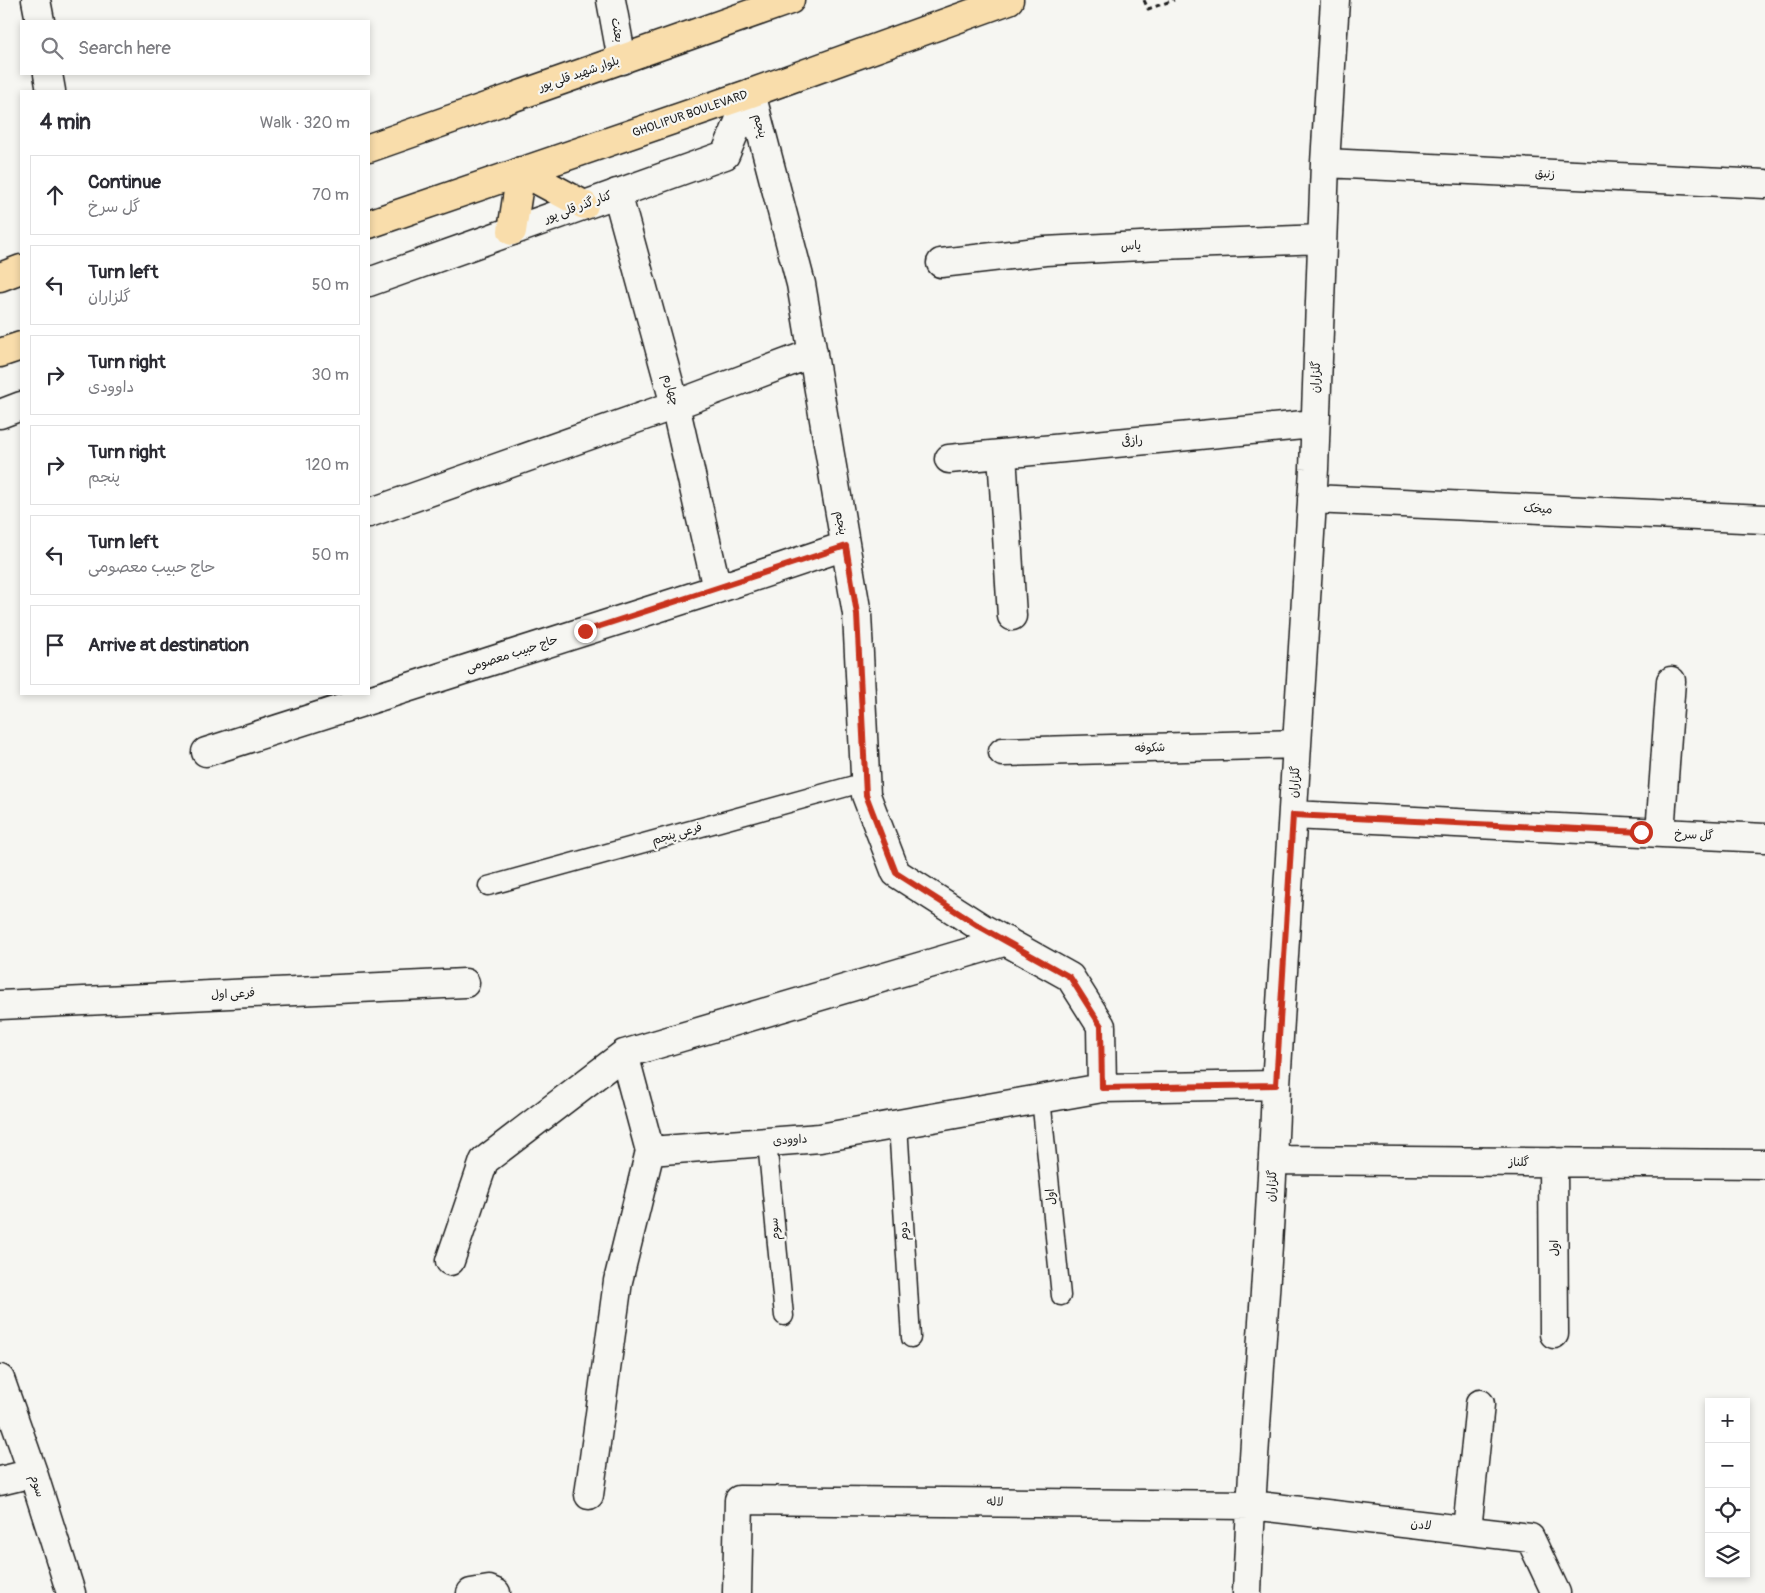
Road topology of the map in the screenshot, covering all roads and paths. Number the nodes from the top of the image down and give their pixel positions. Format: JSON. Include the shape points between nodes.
{"nodes":[{"id":1,"x":36,"y":0,"type":"edge"},
{"id":2,"x":611,"y":0,"type":"edge"},
{"id":3,"x":790,"y":0,"type":"edge"},
{"id":4,"x":1010,"y":0,"type":"edge"},
{"id":5,"x":1144,"y":0,"type":"edge"},
{"id":6,"x":1174,"y":0,"type":"edge"},
{"id":7,"x":1336,"y":0,"type":"edge"},
{"id":8,"x":40,"y":20,"type":"edge"},
{"id":9,"x":622,"y":60,"type":"junction"},
{"id":10,"x":48,"y":75,"type":"edge"},
{"id":11,"x":51,"y":90,"type":"edge"},
{"id":12,"x":751,"y":93,"type":"junction"},
{"id":13,"x":370,"y":148,"type":"edge"},
{"id":14,"x":1325,"y":163,"type":"junction"},
{"id":15,"x":521,"y":171,"type":"junction"},
{"id":16,"x":1765,"y":184,"type":"edge"},
{"id":17,"x":617,"y":193,"type":"junction"},
{"id":18,"x":584,"y":205,"type":"junction"},
{"id":19,"x":370,"y":224,"type":"edge"},
{"id":20,"x":512,"y":231,"type":"junction"},
{"id":21,"x":1322,"y":239,"type":"junction"},
{"id":22,"x":941,"y":263,"type":"dead end"},
{"id":23,"x":20,"y":269,"type":"edge"},
{"id":24,"x":0,"y":276,"type":"edge"},
{"id":25,"x":370,"y":282,"type":"edge"},
{"id":26,"x":20,"y":346,"type":"edge"},
{"id":27,"x":0,"y":353,"type":"edge"},
{"id":28,"x":813,"y":354,"type":"junction"},
{"id":29,"x":675,"y":405,"type":"junction"},
{"id":30,"x":20,"y":406,"type":"edge"},
{"id":31,"x":0,"y":414,"type":"edge"},
{"id":32,"x":1314,"y":424,"type":"junction"},
{"id":33,"x":1002,"y":454,"type":"junction"},
{"id":34,"x":949,"y":459,"type":"dead end"},
{"id":35,"x":1312,"y":499,"type":"junction"},
{"id":36,"x":370,"y":513,"type":"edge"},
{"id":37,"x":1765,"y":519,"type":"edge"},
{"id":38,"x":846,"y":546,"type":"junction"},
{"id":39,"x":717,"y":589,"type":"junction"},
{"id":40,"x":1012,"y":616,"type":"dead end"},
{"id":41,"x":1671,"y":681,"type":"dead end"},
{"id":42,"x":1297,"y":744,"type":"junction"},
{"id":43,"x":206,"y":752,"type":"dead end"},
{"id":44,"x":1003,"y":752,"type":"dead end"},
{"id":45,"x":865,"y":782,"type":"junction"},
{"id":46,"x":1293,"y":815,"type":"junction"},
{"id":47,"x":1660,"y":833,"type":"junction"},
{"id":48,"x":1765,"y":838,"type":"edge"},
{"id":49,"x":488,"y":886,"type":"dead end"},
{"id":50,"x":1007,"y":941,"type":"junction"},
{"id":51,"x":465,"y":983,"type":"dead end"},
{"id":52,"x":0,"y":1005,"type":"edge"},
{"id":53,"x":624,"y":1054,"type":"junction"},
{"id":54,"x":1276,"y":1085,"type":"junction"},
{"id":55,"x":1102,"y":1088,"type":"junction"},
{"id":56,"x":1041,"y":1098,"type":"junction"},
{"id":57,"x":898,"y":1124,"type":"junction"},
{"id":58,"x":767,"y":1142,"type":"junction"},
{"id":59,"x":650,"y":1151,"type":"junction"},
{"id":60,"x":1274,"y":1160,"type":"junction"},
{"id":61,"x":1553,"y":1162,"type":"junction"},
{"id":62,"x":1765,"y":1164,"type":"edge"},
{"id":63,"x":450,"y":1261,"type":"dead end"},
{"id":64,"x":1061,"y":1296,"type":"dead end"},
{"id":65,"x":784,"y":1316,"type":"dead end"},
{"id":66,"x":1554,"y":1334,"type":"dead end"},
{"id":67,"x":910,"y":1338,"type":"dead end"},
{"id":68,"x":0,"y":1379,"type":"edge"},
{"id":69,"x":1480,"y":1404,"type":"dead end"},
{"id":70,"x":33,"y":1473,"type":"junction"},
{"id":71,"x":0,"y":1481,"type":"edge"},
{"id":72,"x":590,"y":1495,"type":"dead end"},
{"id":73,"x":1250,"y":1505,"type":"junction"},
{"id":74,"x":1466,"y":1530,"type":"junction"},
{"id":75,"x":71,"y":1593,"type":"edge"},
{"id":76,"x":471,"y":1593,"type":"edge"},
{"id":77,"x":496,"y":1593,"type":"edge"},
{"id":78,"x":737,"y":1593,"type":"edge"},
{"id":79,"x":1247,"y":1593,"type":"edge"},
{"id":80,"x":1556,"y":1593,"type":"edge"}],
"edges":[{"from":1,"to":8,"type":"street"},
{"from":2,"to":9,"type":"street","name":"بعثت"},
{"from":3,"to":9,"type":"highway","name":"بلوار شهید قلی پور"},
{"from":4,"to":12,"type":"highway","name":"GHOLIPUR BOULEVARD"},
{"from":5,"to":6,"type":"path","via":[[1148,10]]},
{"from":7,"to":14,"type":"street","name":"گلزاران"},
{"from":9,"to":13,"type":"highway","name":"بلوار شهید قلی پور"},
{"from":10,"to":11,"type":"street"},
{"from":12,"to":15,"type":"highway","name":"GHOLIPUR BOULEVARD"},
{"from":12,"to":17,"type":"street","name":"کنار گذر قلی پور","via":[[725,155]]},
{"from":12,"to":28,"type":"street","name":"پنجم","via":[[800,284]]},
{"from":14,"to":16,"type":"street","name":"زنبق"},
{"from":14,"to":21,"type":"street","name":"گلزاران"},
{"from":15,"to":18,"type":"highway"},
{"from":15,"to":19,"type":"highway","name":"GHOLIPUR BOULEVARD"},
{"from":15,"to":20,"type":"highway"},
{"from":17,"to":18,"type":"street","name":"کنار گذر قلی پور"},
{"from":17,"to":29,"type":"street","name":"چهارم"},
{"from":18,"to":20,"type":"street","name":"کنار گذر قلی پور"},
{"from":20,"to":25,"type":"street","name":"کنار گذر قلی پور"},
{"from":21,"to":22,"type":"street","name":"یاس","via":[[1054,251]]},
{"from":21,"to":32,"type":"street","name":"گلزاران"},
{"from":23,"to":24,"type":"highway"},
{"from":26,"to":27,"type":"highway"},
{"from":28,"to":29,"type":"street"},
{"from":28,"to":38,"type":"street","name":"پنجم"},
{"from":29,"to":36,"type":"street"},
{"from":29,"to":39,"type":"street","name":"چهارم"},
{"from":30,"to":31,"type":"street"},
{"from":32,"to":33,"type":"street","name":"رازقی"},
{"from":32,"to":35,"type":"street","name":"گلزاران"},
{"from":33,"to":34,"type":"street","name":"رازقی"},
{"from":33,"to":40,"type":"street"},
{"from":35,"to":37,"type":"street","name":"میخک"},
{"from":35,"to":42,"type":"street","name":"گلزاران"},
{"from":38,"to":39,"type":"street","name":"حاج حبیب معصومی"},
{"from":38,"to":45,"type":"street","name":"پنجم","via":[[857,614]]},
{"from":39,"to":43,"type":"street","name":"حاج حبیب معصومی"},
{"from":41,"to":47,"type":"street"},
{"from":42,"to":44,"type":"street","name":"شکوفه"},
{"from":42,"to":46,"type":"street","name":"گلزاران"},
{"from":45,"to":49,"type":"lane","name":"فرعی پنجم"},
{"from":45,"to":50,"type":"street","name":"پنجم","via":[[866,795],[896,873]]},
{"from":46,"to":47,"type":"street","name":"گل سرخ"},
{"from":46,"to":54,"type":"street","name":"گلزاران"},
{"from":47,"to":48,"type":"street","name":"گل سرخ"},
{"from":50,"to":53,"type":"street"},
{"from":50,"to":55,"type":"street","name":"پنجم","via":[[1070,977],[1101,1026]]},
{"from":51,"to":52,"type":"street","name":"فرعی اول"},
{"from":53,"to":59,"type":"street"},
{"from":53,"to":63,"type":"street","via":[[484,1161]]},
{"from":54,"to":55,"type":"street","name":"داوودی"},
{"from":54,"to":60,"type":"street","name":"گلزاران"},
{"from":55,"to":56,"type":"street","name":"داوودی"},
{"from":56,"to":57,"type":"street","name":"داوودی"},
{"from":56,"to":64,"type":"lane","name":"اول"},
{"from":57,"to":58,"type":"street","name":"داوودی","via":[[820,1138]]},
{"from":57,"to":67,"type":"lane","name":"دوم"},
{"from":58,"to":59,"type":"street","name":"داوودی"},
{"from":58,"to":65,"type":"lane","name":"سوم"},
{"from":59,"to":72,"type":"street","via":[[618,1281]]},
{"from":60,"to":61,"type":"street","name":"گلناز"},
{"from":60,"to":73,"type":"street","name":"گلزاران"},
{"from":61,"to":62,"type":"street","name":"گلناز"},
{"from":61,"to":66,"type":"street","name":"اول"},
{"from":68,"to":70,"type":"street","name":"سوم"},
{"from":69,"to":74,"type":"street"},
{"from":70,"to":71,"type":"street"},
{"from":70,"to":75,"type":"street","name":"سوم"},
{"from":73,"to":74,"type":"street","name":"لادن"},
{"from":73,"to":78,"type":"street","name":"لاله","via":[[739,1500]]},
{"from":73,"to":79,"type":"street","name":"گلزاران"},
{"from":74,"to":80,"type":"street","name":"لادن","via":[[1530,1538]]},
{"from":76,"to":77,"type":"street","via":[[489,1590]]}]}
